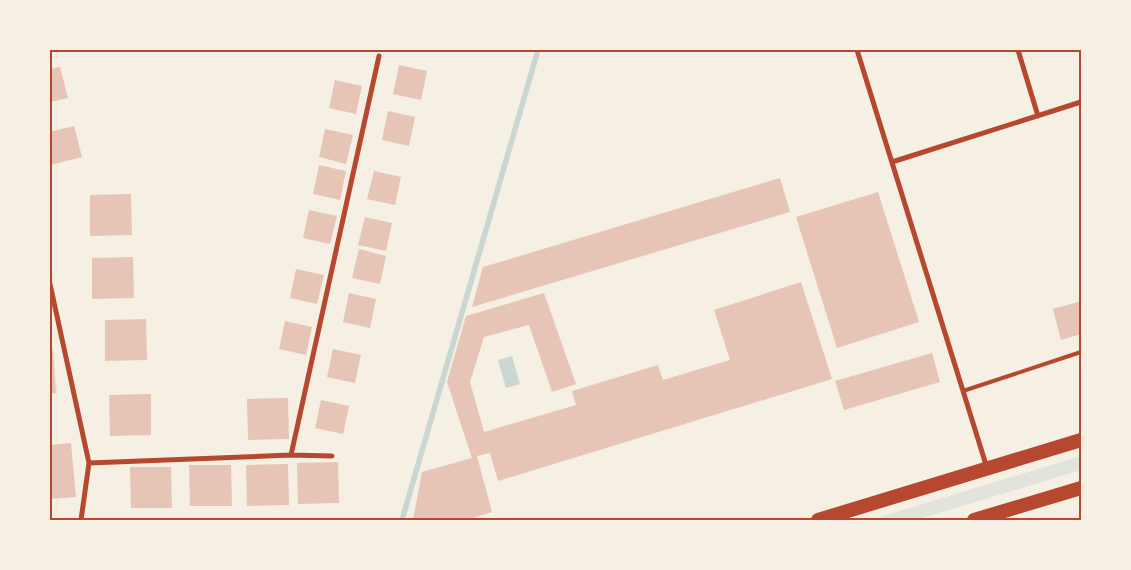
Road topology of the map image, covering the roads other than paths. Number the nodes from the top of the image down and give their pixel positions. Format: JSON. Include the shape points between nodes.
{"nodes":[{"id":1,"x":857,"y":50,"type":"edge"},
{"id":2,"x":1018,"y":50,"type":"edge"},
{"id":3,"x":380,"y":56,"type":"dead end"},
{"id":4,"x":1081,"y":102,"type":"edge"},
{"id":5,"x":1038,"y":116,"type":"junction"},
{"id":6,"x":892,"y":162,"type":"junction"},
{"id":7,"x":50,"y":284,"type":"edge"},
{"id":8,"x":1081,"y":352,"type":"edge"},
{"id":9,"x":964,"y":391,"type":"junction"},
{"id":10,"x":1081,"y":440,"type":"edge"},
{"id":11,"x":291,"y":455,"type":"junction"},
{"id":12,"x":332,"y":456,"type":"dead end"},
{"id":13,"x":89,"y":463,"type":"junction"},
{"id":14,"x":988,"y":469,"type":"junction"},
{"id":15,"x":1081,"y":488,"type":"edge"},
{"id":16,"x":81,"y":520,"type":"edge"},
{"id":17,"x":818,"y":520,"type":"edge"},
{"id":18,"x":974,"y":520,"type":"edge"}],
"edges":[{"from":1,"to":6,"type":"street"},
{"from":2,"to":5,"type":"street"},
{"from":3,"to":11,"type":"street"},
{"from":4,"to":5,"type":"street"},
{"from":5,"to":6,"type":"street"},
{"from":6,"to":9,"type":"street"},
{"from":7,"to":13,"type":"street"},
{"from":8,"to":9,"type":"lane"},
{"from":9,"to":14,"type":"street"},
{"from":10,"to":14,"type":"highway"},
{"from":11,"to":12,"type":"street"},
{"from":11,"to":13,"type":"street"},
{"from":13,"to":16,"type":"street"},
{"from":14,"to":17,"type":"highway"},
{"from":15,"to":18,"type":"highway"}]}
